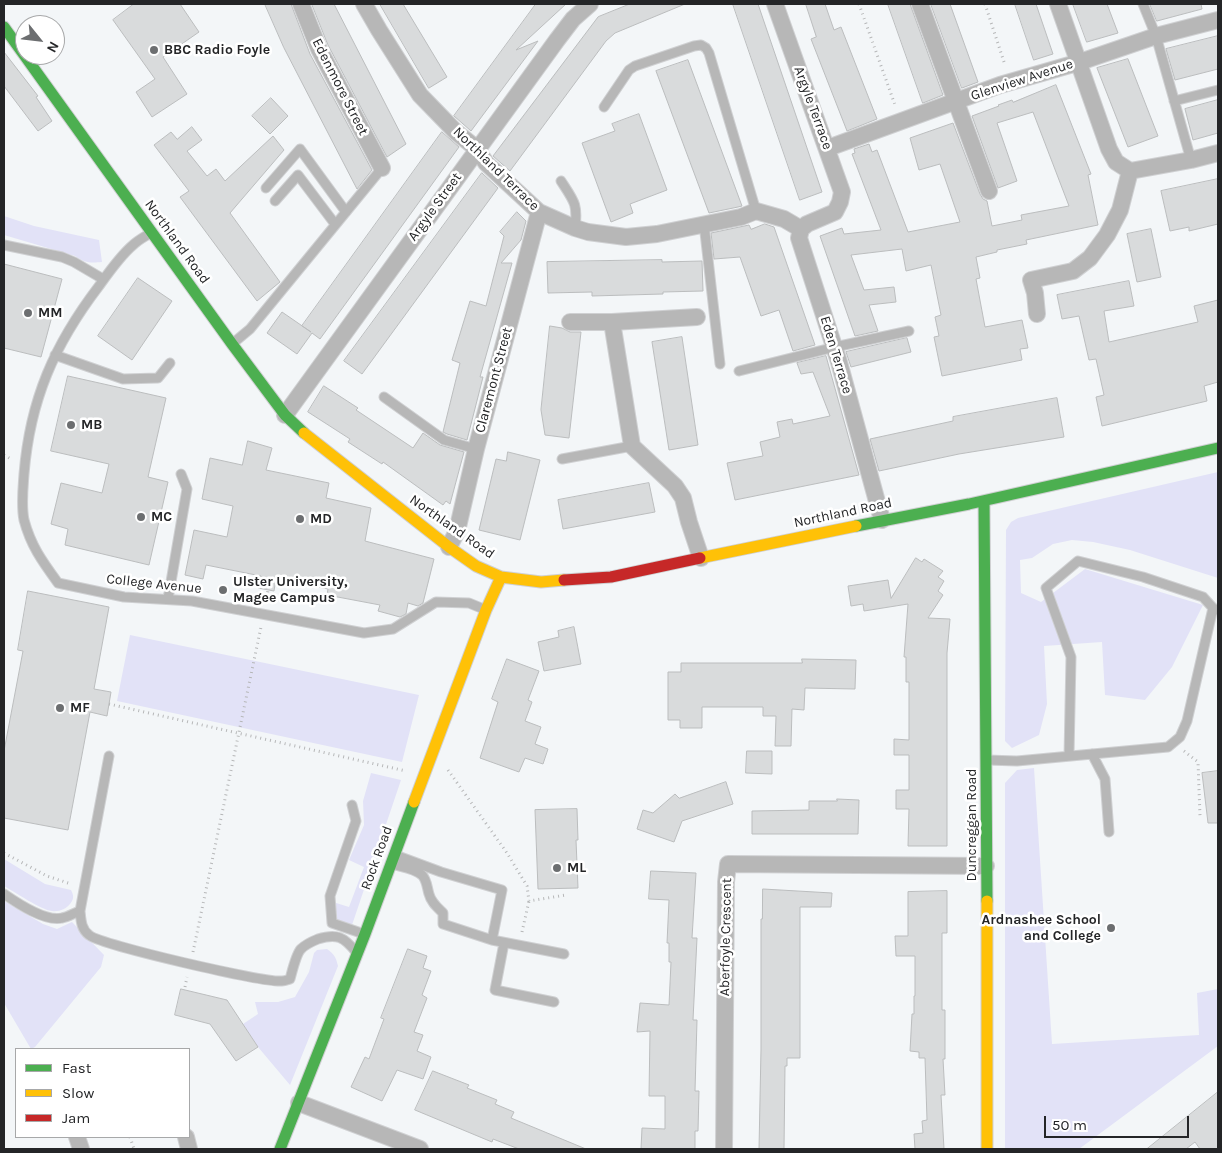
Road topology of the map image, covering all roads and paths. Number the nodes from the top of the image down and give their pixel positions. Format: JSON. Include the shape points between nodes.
{"nodes":[{"id":1,"x":301,"y":4,"type":"edge"},
{"id":2,"x":364,"y":4,"type":"edge"},
{"id":3,"x":590,"y":4,"type":"edge"},
{"id":4,"x":775,"y":4,"type":"edge"},
{"id":5,"x":859,"y":4,"type":"edge"},
{"id":6,"x":920,"y":4,"type":"edge"},
{"id":7,"x":985,"y":4,"type":"edge"},
{"id":8,"x":1058,"y":4,"type":"edge"},
{"id":9,"x":1143,"y":4,"type":"edge"},
{"id":10,"x":1218,"y":20,"type":"edge"},
{"id":11,"x":4,"y":27,"type":"edge"},
{"id":12,"x":1156,"y":36,"type":"junction"},
{"id":13,"x":1080,"y":62,"type":"junction"},
{"id":14,"x":1011,"y":82,"type":"junction"},
{"id":15,"x":1218,"y":90,"type":"edge"},
{"id":16,"x":1174,"y":100,"type":"junction"},
{"id":17,"x":955,"y":102,"type":"junction"},
{"id":18,"x":604,"y":107,"type":"dead end"},
{"id":19,"x":901,"y":123,"type":"junction"},
{"id":20,"x":477,"y":148,"type":"junction"},
{"id":21,"x":828,"y":148,"type":"junction"},
{"id":22,"x":1218,"y":153,"type":"edge"},
{"id":23,"x":1191,"y":160,"type":"junction"},
{"id":24,"x":382,"y":168,"type":"joint"},
{"id":25,"x":1130,"y":171,"type":"junction"},
{"id":26,"x":561,"y":181,"type":"dead end"},
{"id":27,"x":266,"y":188,"type":"dead end"},
{"id":28,"x":989,"y":191,"type":"dead end"},
{"id":29,"x":275,"y":201,"type":"dead end"},
{"id":30,"x":756,"y":211,"type":"junction"},
{"id":31,"x":346,"y":212,"type":"junction"},
{"id":32,"x":539,"y":212,"type":"junction"},
{"id":33,"x":336,"y":224,"type":"junction"},
{"id":34,"x":704,"y":224,"type":"junction"},
{"id":35,"x":575,"y":228,"type":"junction"},
{"id":36,"x":801,"y":229,"type":"junction"},
{"id":37,"x":152,"y":232,"type":"junction"},
{"id":38,"x":4,"y":245,"type":"edge"},
{"id":39,"x":104,"y":279,"type":"junction"},
{"id":40,"x":1037,"y":314,"type":"dead end"},
{"id":41,"x":696,"y":318,"type":"dead end"},
{"id":42,"x":570,"y":322,"type":"dead end"},
{"id":43,"x":612,"y":322,"type":"junction"},
{"id":44,"x":909,"y":331,"type":"dead end"},
{"id":45,"x":232,"y":344,"type":"junction"},
{"id":46,"x":835,"y":347,"type":"junction"},
{"id":47,"x":55,"y":355,"type":"junction"},
{"id":48,"x":170,"y":363,"type":"dead end"},
{"id":49,"x":720,"y":364,"type":"dead end"},
{"id":50,"x":739,"y":371,"type":"dead end"},
{"id":51,"x":384,"y":397,"type":"dead end"},
{"id":52,"x":285,"y":415,"type":"junction"},
{"id":53,"x":632,"y":446,"type":"junction"},
{"id":54,"x":476,"y":448,"type":"junction"},
{"id":55,"x":1218,"y":448,"type":"edge"},
{"id":56,"x":562,"y":459,"type":"dead end"},
{"id":57,"x":181,"y":474,"type":"dead end"},
{"id":58,"x":984,"y":501,"type":"junction"},
{"id":59,"x":882,"y":520,"type":"junction"},
{"id":60,"x":449,"y":547,"type":"junction"},
{"id":61,"x":701,"y":558,"type":"junction"},
{"id":62,"x":501,"y":577,"type":"junction"},
{"id":63,"x":268,"y":590,"type":"dead end"},
{"id":64,"x":168,"y":600,"type":"junction"},
{"id":65,"x":1215,"y":609,"type":"edge"},
{"id":66,"x":486,"y":610,"type":"junction"},
{"id":67,"x":264,"y":614,"type":"junction"},
{"id":68,"x":109,"y":704,"type":"dead end"},
{"id":69,"x":238,"y":734,"type":"junction"},
{"id":70,"x":1174,"y":743,"type":"junction"},
{"id":71,"x":433,"y":749,"type":"junction"},
{"id":72,"x":1092,"y":754,"type":"junction"},
{"id":73,"x":109,"y":756,"type":"dead end"},
{"id":74,"x":1069,"y":756,"type":"junction"},
{"id":75,"x":987,"y":760,"type":"junction"},
{"id":76,"x":423,"y":775,"type":"junction"},
{"id":77,"x":352,"y":805,"type":"dead end"},
{"id":78,"x":1200,"y":816,"type":"dead end"},
{"id":79,"x":1109,"y":832,"type":"dead end"},
{"id":80,"x":4,"y":853,"type":"edge"},
{"id":81,"x":393,"y":859,"type":"junction"},
{"id":82,"x":986,"y":866,"type":"junction"},
{"id":83,"x":83,"y":893,"type":"junction"},
{"id":84,"x":4,"y":894,"type":"edge"},
{"id":85,"x":566,"y":895,"type":"dead end"},
{"id":86,"x":529,"y":900,"type":"junction"},
{"id":87,"x":80,"y":911,"type":"junction"},
{"id":88,"x":365,"y":934,"type":"junction"},
{"id":89,"x":492,"y":940,"type":"junction"},
{"id":90,"x":504,"y":942,"type":"junction"},
{"id":91,"x":519,"y":945,"type":"junction"},
{"id":92,"x":357,"y":954,"type":"junction"},
{"id":93,"x":564,"y":954,"type":"dead end"},
{"id":94,"x":190,"y":963,"type":"junction"},
{"id":95,"x":554,"y":1002,"type":"dead end"},
{"id":96,"x":299,"y":1103,"type":"junction"},
{"id":97,"x":280,"y":1149,"type":"edge"},
{"id":98,"x":420,"y":1149,"type":"edge"},
{"id":99,"x":724,"y":1149,"type":"edge"},
{"id":100,"x":987,"y":1149,"type":"edge"}],
"edges":[{"from":1,"to":24,"type":"street","name":"Edenmore Street","via":[[319,49]]},
{"from":2,"to":20,"type":"street","name":"Northland Terrace","via":[[420,95],[456,132]]},
{"from":3,"to":20,"type":"street","name":"Argyle Street","via":[[573,19]]},
{"from":4,"to":21,"type":"street","name":"Argyle Terrace"},
{"from":5,"to":19,"type":"path"},
{"from":6,"to":17,"type":"street"},
{"from":7,"to":14,"type":"path"},
{"from":8,"to":13,"type":"street"},
{"from":9,"to":12,"type":"lane"},
{"from":10,"to":12,"type":"street","name":"Glenview Avenue"},
{"from":11,"to":37,"type":"main road","name":"Northland Road"},
{"from":12,"to":13,"type":"street","name":"Glenview Avenue"},
{"from":12,"to":16,"type":"lane"},
{"from":13,"to":14,"type":"street","name":"Glenview Avenue"},
{"from":13,"to":25,"type":"street","via":[[1109,149],[1116,162]]},
{"from":14,"to":17,"type":"street","name":"Glenview Avenue"},
{"from":15,"to":16,"type":"lane"},
{"from":16,"to":23,"type":"lane"},
{"from":17,"to":19,"type":"street","name":"Glenview Avenue"},
{"from":17,"to":28,"type":"street"},
{"from":18,"to":30,"type":"lane","via":[[635,66],[694,46],[706,48]]},
{"from":19,"to":21,"type":"street","name":"Glenview Avenue"},
{"from":20,"to":32,"type":"street","name":"Northland Terrace","via":[[486,163]]},
{"from":20,"to":52,"type":"street","name":"Argyle Street"},
{"from":21,"to":36,"type":"street","name":"Argyle Terrace","via":[[842,192],[840,202],[835,212]]},
{"from":22,"to":23,"type":"street"},
{"from":23,"to":25,"type":"street"},
{"from":24,"to":31,"type":"lane"},
{"from":25,"to":40,"type":"street","via":[[1120,210],[1090,258],[1073,270],[1031,280]]},
{"from":26,"to":35,"type":"lane","via":[[575,203]]},
{"from":27,"to":31,"type":"lane","via":[[300,149]]},
{"from":29,"to":33,"type":"lane","via":[[298,175]]},
{"from":30,"to":34,"type":"street","name":"Northland Terrace"},
{"from":30,"to":36,"type":"street","via":[[784,219]]},
{"from":31,"to":33,"type":"lane"},
{"from":32,"to":35,"type":"street","name":"Northland Terrace"},
{"from":32,"to":54,"type":"street","name":"Claremont Street"},
{"from":33,"to":45,"type":"lane","via":[[250,328]]},
{"from":34,"to":35,"type":"street","name":"Northland Terrace","via":[[626,237]]},
{"from":34,"to":49,"type":"lane"},
{"from":36,"to":46,"type":"street","name":"Eden Terrace","via":[[799,238]]},
{"from":37,"to":39,"type":"lane","name":"College Avenue","via":[[133,244]]},
{"from":37,"to":45,"type":"main road","name":"Northland Road"},
{"from":38,"to":39,"type":"lane","via":[[62,257]]},
{"from":39,"to":47,"type":"lane","name":"College Avenue","via":[[74,320]]},
{"from":41,"to":43,"type":"street"},
{"from":42,"to":43,"type":"street"},
{"from":43,"to":53,"type":"street"},
{"from":44,"to":46,"type":"lane"},
{"from":45,"to":52,"type":"main road","name":"Northland Road"},
{"from":46,"to":50,"type":"lane"},
{"from":46,"to":59,"type":"street","name":"Eden Terrace"},
{"from":47,"to":48,"type":"lane","via":[[123,379],[158,378]]},
{"from":47,"to":64,"type":"lane","name":"College Avenue","via":[[39,396],[27,441],[22,503],[35,552],[58,583],[124,597]]},
{"from":51,"to":54,"type":"lane","via":[[444,440]]},
{"from":52,"to":60,"type":"main road","name":"Northland Road"},
{"from":53,"to":56,"type":"lane"},
{"from":53,"to":61,"type":"street","via":[[675,486],[683,498]]},
{"from":54,"to":60,"type":"street","name":"Claremont Street","via":[[457,531]]},
{"from":55,"to":58,"type":"main road","name":"Northland Road"},
{"from":57,"to":64,"type":"lane","via":[[187,489]]},
{"from":58,"to":59,"type":"main road","name":"Northland Road"},
{"from":58,"to":75,"type":"main road","name":"Duncreggan Road"},
{"from":59,"to":61,"type":"main road","name":"Northland Road"},
{"from":60,"to":62,"type":"main road","name":"Northland Road","via":[[476,566]]},
{"from":61,"to":62,"type":"main road","name":"Northland Road","via":[[611,577],[541,582]]},
{"from":62,"to":66,"type":"main road","name":"Rock Road"},
{"from":63,"to":67,"type":"path"},
{"from":64,"to":67,"type":"lane","name":"College Avenue","via":[[192,600]]},
{"from":65,"to":70,"type":"lane","via":[[1187,722]]},
{"from":65,"to":74,"type":"lane","via":[[1203,597],[1143,577],[1078,561],[1046,588],[1071,657]]},
{"from":66,"to":67,"type":"lane","name":"College Avenue","via":[[469,602],[436,602],[393,629],[364,633]]},
{"from":66,"to":71,"type":"main road","name":"Rock Road"},
{"from":67,"to":69,"type":"path"},
{"from":68,"to":69,"type":"path"},
{"from":69,"to":76,"type":"path"},
{"from":69,"to":94,"type":"path"},
{"from":70,"to":72,"type":"lane","via":[[1168,747]]},
{"from":70,"to":78,"type":"path","via":[[1198,762]]},
{"from":71,"to":76,"type":"main road","name":"Rock Road"},
{"from":71,"to":86,"type":"path","via":[[522,878]]},
{"from":72,"to":74,"type":"lane"},
{"from":72,"to":79,"type":"lane","via":[[1105,779]]},
{"from":73,"to":83,"type":"lane"},
{"from":74,"to":75,"type":"lane"},
{"from":75,"to":82,"type":"main road","name":"Duncreggan Road"},
{"from":76,"to":81,"type":"main road","name":"Rock Road"},
{"from":77,"to":88,"type":"lane","via":[[356,821],[330,896],[330,911],[332,923]]},
{"from":80,"to":83,"type":"path","via":[[47,876],[76,886]]},
{"from":81,"to":88,"type":"main road","name":"Rock Road"},
{"from":81,"to":89,"type":"lane","via":[[422,876],[434,905],[443,913],[443,924]]},
{"from":81,"to":89,"type":"lane","via":[[502,890]]},
{"from":82,"to":99,"type":"street","name":"Aberfoyle Crescent","via":[[728,864]]},
{"from":82,"to":100,"type":"main road","name":"Duncreggan Road"},
{"from":83,"to":87,"type":"lane"},
{"from":84,"to":87,"type":"lane","via":[[26,908],[60,919]]},
{"from":85,"to":86,"type":"path"},
{"from":86,"to":91,"type":"path"},
{"from":87,"to":94,"type":"lane","via":[[81,925],[89,936]]},
{"from":88,"to":92,"type":"main road","name":"Rock Road"},
{"from":89,"to":90,"type":"lane"},
{"from":90,"to":91,"type":"lane"},
{"from":90,"to":95,"type":"lane","via":[[496,990]]},
{"from":91,"to":93,"type":"lane"},
{"from":92,"to":94,"type":"lane","via":[[348,942],[330,935],[300,950],[290,979],[282,981]]},
{"from":92,"to":96,"type":"main road","name":"Rock Road"},
{"from":96,"to":97,"type":"main road","name":"Rock Road"},
{"from":96,"to":98,"type":"street"}]}
